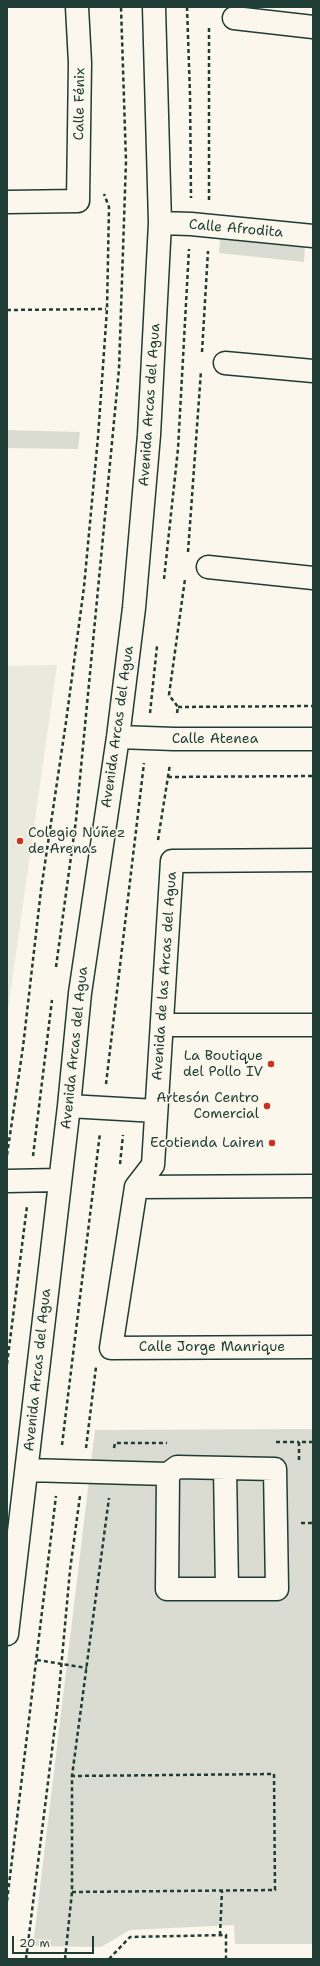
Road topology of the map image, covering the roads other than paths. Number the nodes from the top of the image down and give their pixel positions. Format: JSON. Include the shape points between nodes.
{"nodes":[{"id":1,"x":77,"y":7,"type":"edge"},
{"id":2,"x":154,"y":7,"type":"edge"},
{"id":3,"x":234,"y":18,"type":"dead end"},
{"id":4,"x":313,"y":27,"type":"edge"},
{"id":5,"x":7,"y":202,"type":"edge"},
{"id":6,"x":160,"y":223,"type":"junction"},
{"id":7,"x":313,"y":236,"type":"edge"},
{"id":8,"x":225,"y":363,"type":"dead end"},
{"id":9,"x":313,"y":371,"type":"edge"},
{"id":10,"x":208,"y":567,"type":"dead end"},
{"id":11,"x":313,"y":578,"type":"edge"},
{"id":12,"x":118,"y":737,"type":"junction"},
{"id":13,"x":313,"y":739,"type":"edge"},
{"id":14,"x":313,"y":860,"type":"edge"},
{"id":15,"x":162,"y":1025,"type":"junction"},
{"id":16,"x":313,"y":1025,"type":"edge"},
{"id":17,"x":69,"y":1106,"type":"junction"},
{"id":18,"x":156,"y":1111,"type":"junction"},
{"id":19,"x":59,"y":1180,"type":"junction"},
{"id":20,"x":7,"y":1181,"type":"edge"},
{"id":21,"x":313,"y":1186,"type":"edge"},
{"id":22,"x":136,"y":1187,"type":"junction"},
{"id":23,"x":313,"y":1347,"type":"edge"},
{"id":24,"x":104,"y":1355,"type":"joint"},
{"id":25,"x":225,"y":1468,"type":"junction"},
{"id":26,"x":27,"y":1470,"type":"junction"},
{"id":27,"x":168,"y":1474,"type":"junction"},
{"id":28,"x":13,"y":1527,"type":"edge"},
{"id":29,"x":227,"y":1589,"type":"junction"},
{"id":30,"x":7,"y":1634,"type":"edge"}],
"edges":[{"from":1,"to":5,"type":"street","name":"Calle Fénix","via":[[80,63],[78,201]]},
{"from":2,"to":6,"type":"street","name":"Avenida Arcas del Agua"},
{"from":3,"to":4,"type":"street"},
{"from":6,"to":7,"type":"street","name":"Calle Afrodita"},
{"from":6,"to":12,"type":"street","name":"Avenida Arcas del Agua","via":[[150,435],[134,608]]},
{"from":8,"to":9,"type":"street"},
{"from":10,"to":11,"type":"street"},
{"from":12,"to":13,"type":"street","name":"Calle Atenea"},
{"from":12,"to":17,"type":"street","name":"Avenida Arcas del Agua","via":[[84,961]]},
{"from":14,"to":15,"type":"street","name":"Avenida de las Arcas del Agua","via":[[165,854]]},
{"from":15,"to":16,"type":"street"},
{"from":15,"to":18,"type":"street","name":"Avenida de las Arcas del Agua"},
{"from":17,"to":18,"type":"street"},
{"from":17,"to":19,"type":"street","name":"Avenida Arcas del Agua"},
{"from":18,"to":22,"type":"street","name":"Avenida de las Arcas del Agua","via":[[153,1165]]},
{"from":19,"to":20,"type":"street"},
{"from":19,"to":26,"type":"street","name":"Avenida Arcas del Agua"},
{"from":21,"to":22,"type":"street"},
{"from":22,"to":24,"type":"street","name":"Avenida de las Arcas del Agua"},
{"from":23,"to":24,"type":"street","name":"Calle Jorge Manrique"},
{"from":25,"to":27,"type":"street","via":[[178,1467]]},
{"from":25,"to":29,"type":"street"},
{"from":25,"to":29,"type":"street","via":[[275,1468],[277,1589]]},
{"from":26,"to":27,"type":"street"},
{"from":26,"to":28,"type":"street","name":"Avenida Arcas del Agua"},
{"from":27,"to":29,"type":"street","via":[[167,1589]]},
{"from":28,"to":30,"type":"street","name":"Avenida Arcas del Agua"}]}
